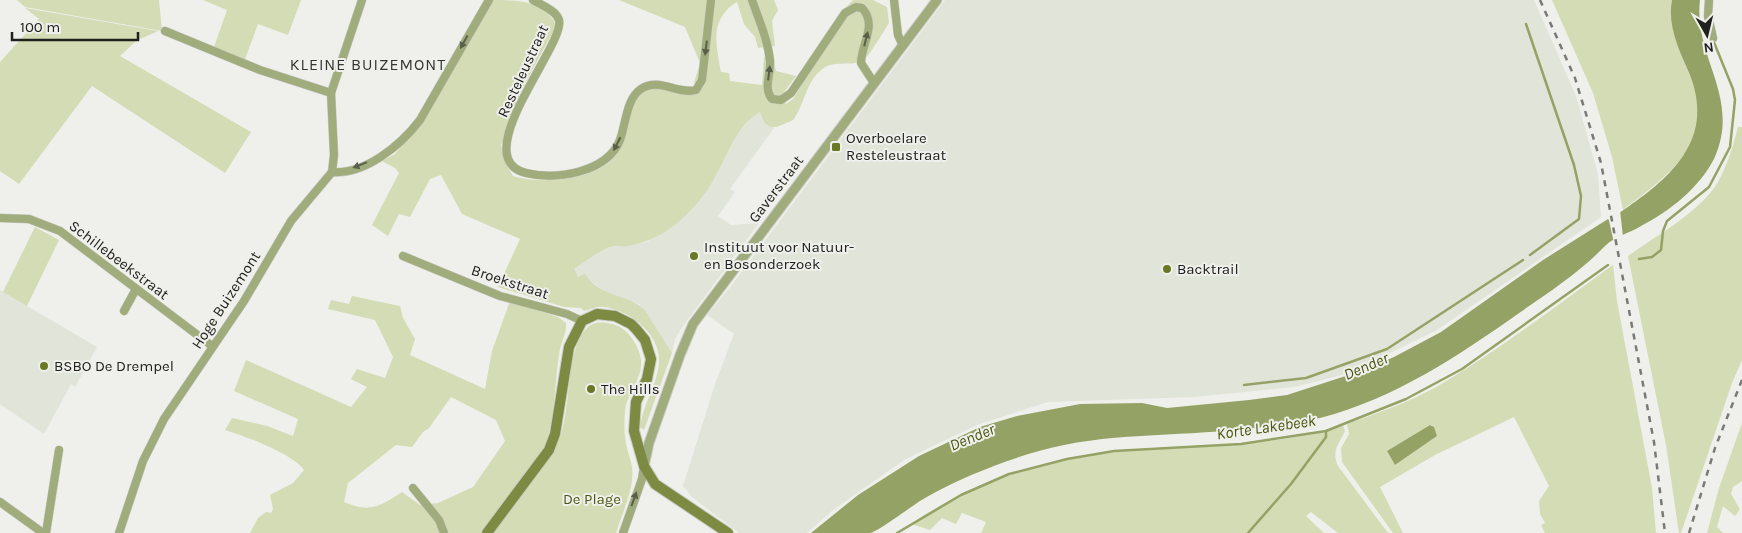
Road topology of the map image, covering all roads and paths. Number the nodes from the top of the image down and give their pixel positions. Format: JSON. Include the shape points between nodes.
{"nodes":[{"id":1,"x":362,"y":0,"type":"edge"},
{"id":2,"x":489,"y":0,"type":"edge"},
{"id":3,"x":532,"y":0,"type":"edge"},
{"id":4,"x":711,"y":0,"type":"edge"},
{"id":5,"x":752,"y":0,"type":"edge"},
{"id":6,"x":894,"y":0,"type":"edge"},
{"id":7,"x":937,"y":0,"type":"edge"},
{"id":8,"x":1709,"y":0,"type":"edge"},
{"id":9,"x":165,"y":32,"type":"dead end"},
{"id":10,"x":1713,"y":38,"type":"dead end"},
{"id":11,"x":903,"y":46,"type":"junction"},
{"id":12,"x":874,"y":83,"type":"junction"},
{"id":13,"x":331,"y":93,"type":"junction"},
{"id":14,"x":332,"y":172,"type":"junction"},
{"id":15,"x":0,"y":218,"type":"edge"},
{"id":16,"x":403,"y":256,"type":"dead end"},
{"id":17,"x":136,"y":289,"type":"junction"},
{"id":18,"x":124,"y":311,"type":"dead end"},
{"id":19,"x":582,"y":321,"type":"junction"},
{"id":20,"x":212,"y":346,"type":"junction"},
{"id":21,"x":59,"y":450,"type":"dead end"},
{"id":22,"x":644,"y":466,"type":"junction"},
{"id":23,"x":414,"y":488,"type":"dead end"},
{"id":24,"x":0,"y":502,"type":"edge"},
{"id":25,"x":44,"y":533,"type":"edge"},
{"id":26,"x":118,"y":533,"type":"edge"},
{"id":27,"x":444,"y":533,"type":"edge"},
{"id":28,"x":487,"y":533,"type":"edge"},
{"id":29,"x":623,"y":533,"type":"edge"},
{"id":30,"x":728,"y":533,"type":"edge"}],
"edges":[{"from":1,"to":13,"type":"street"},
{"from":2,"to":14,"type":"street","one_way":true,"via":[[420,120],[407,136],[388,153],[342,173]]},
{"from":4,"to":3,"type":"street","name":"Resteleustraat","one_way":true,"via":[[702,80],[696,90],[650,84],[631,100],[619,141],[611,155],[592,166],[552,175],[518,170],[507,157],[510,131],[528,86],[559,30],[554,12]]},
{"from":12,"to":5,"type":"street","one_way":true,"via":[[861,63],[868,34],[868,17],[862,8],[856,7],[837,23],[791,93],[781,100],[772,99],[767,89],[768,48]]},
{"from":6,"to":11,"type":"street","via":[[898,35]]},
{"from":7,"to":11,"type":"street","name":"Gaverstraat"},
{"from":8,"to":10,"type":"street","via":[[1708,16]]},
{"from":9,"to":13,"type":"street","via":[[260,70]]},
{"from":11,"to":12,"type":"street","name":"Gaverstraat"},
{"from":12,"to":22,"type":"street","name":"Gaverstraat","via":[[689,330]]},
{"from":13,"to":14,"type":"street"},
{"from":14,"to":20,"type":"street","name":"Hoge Buizemont","via":[[291,222],[244,301]]},
{"from":15,"to":17,"type":"street","name":"Schillebeekstraat","via":[[29,219],[60,231]]},
{"from":16,"to":19,"type":"street","name":"Broekstraat","via":[[500,296]]},
{"from":17,"to":18,"type":"street"},
{"from":17,"to":20,"type":"street","name":"Schillebeekstraat"},
{"from":19,"to":22,"type":"main road","via":[[597,314],[615,316],[631,324],[645,340],[651,359],[636,402],[634,431]]},
{"from":19,"to":28,"type":"main road","via":[[569,346],[555,434],[549,450]]},
{"from":20,"to":26,"type":"street","name":"Hoge Buizemont","via":[[151,442]]},
{"from":21,"to":25,"type":"street"},
{"from":29,"to":22,"type":"street","one_way":true},
{"from":22,"to":30,"type":"main road","via":[[655,484]]},
{"from":23,"to":27,"type":"street","via":[[439,520]]},
{"from":24,"to":25,"type":"street"}]}
